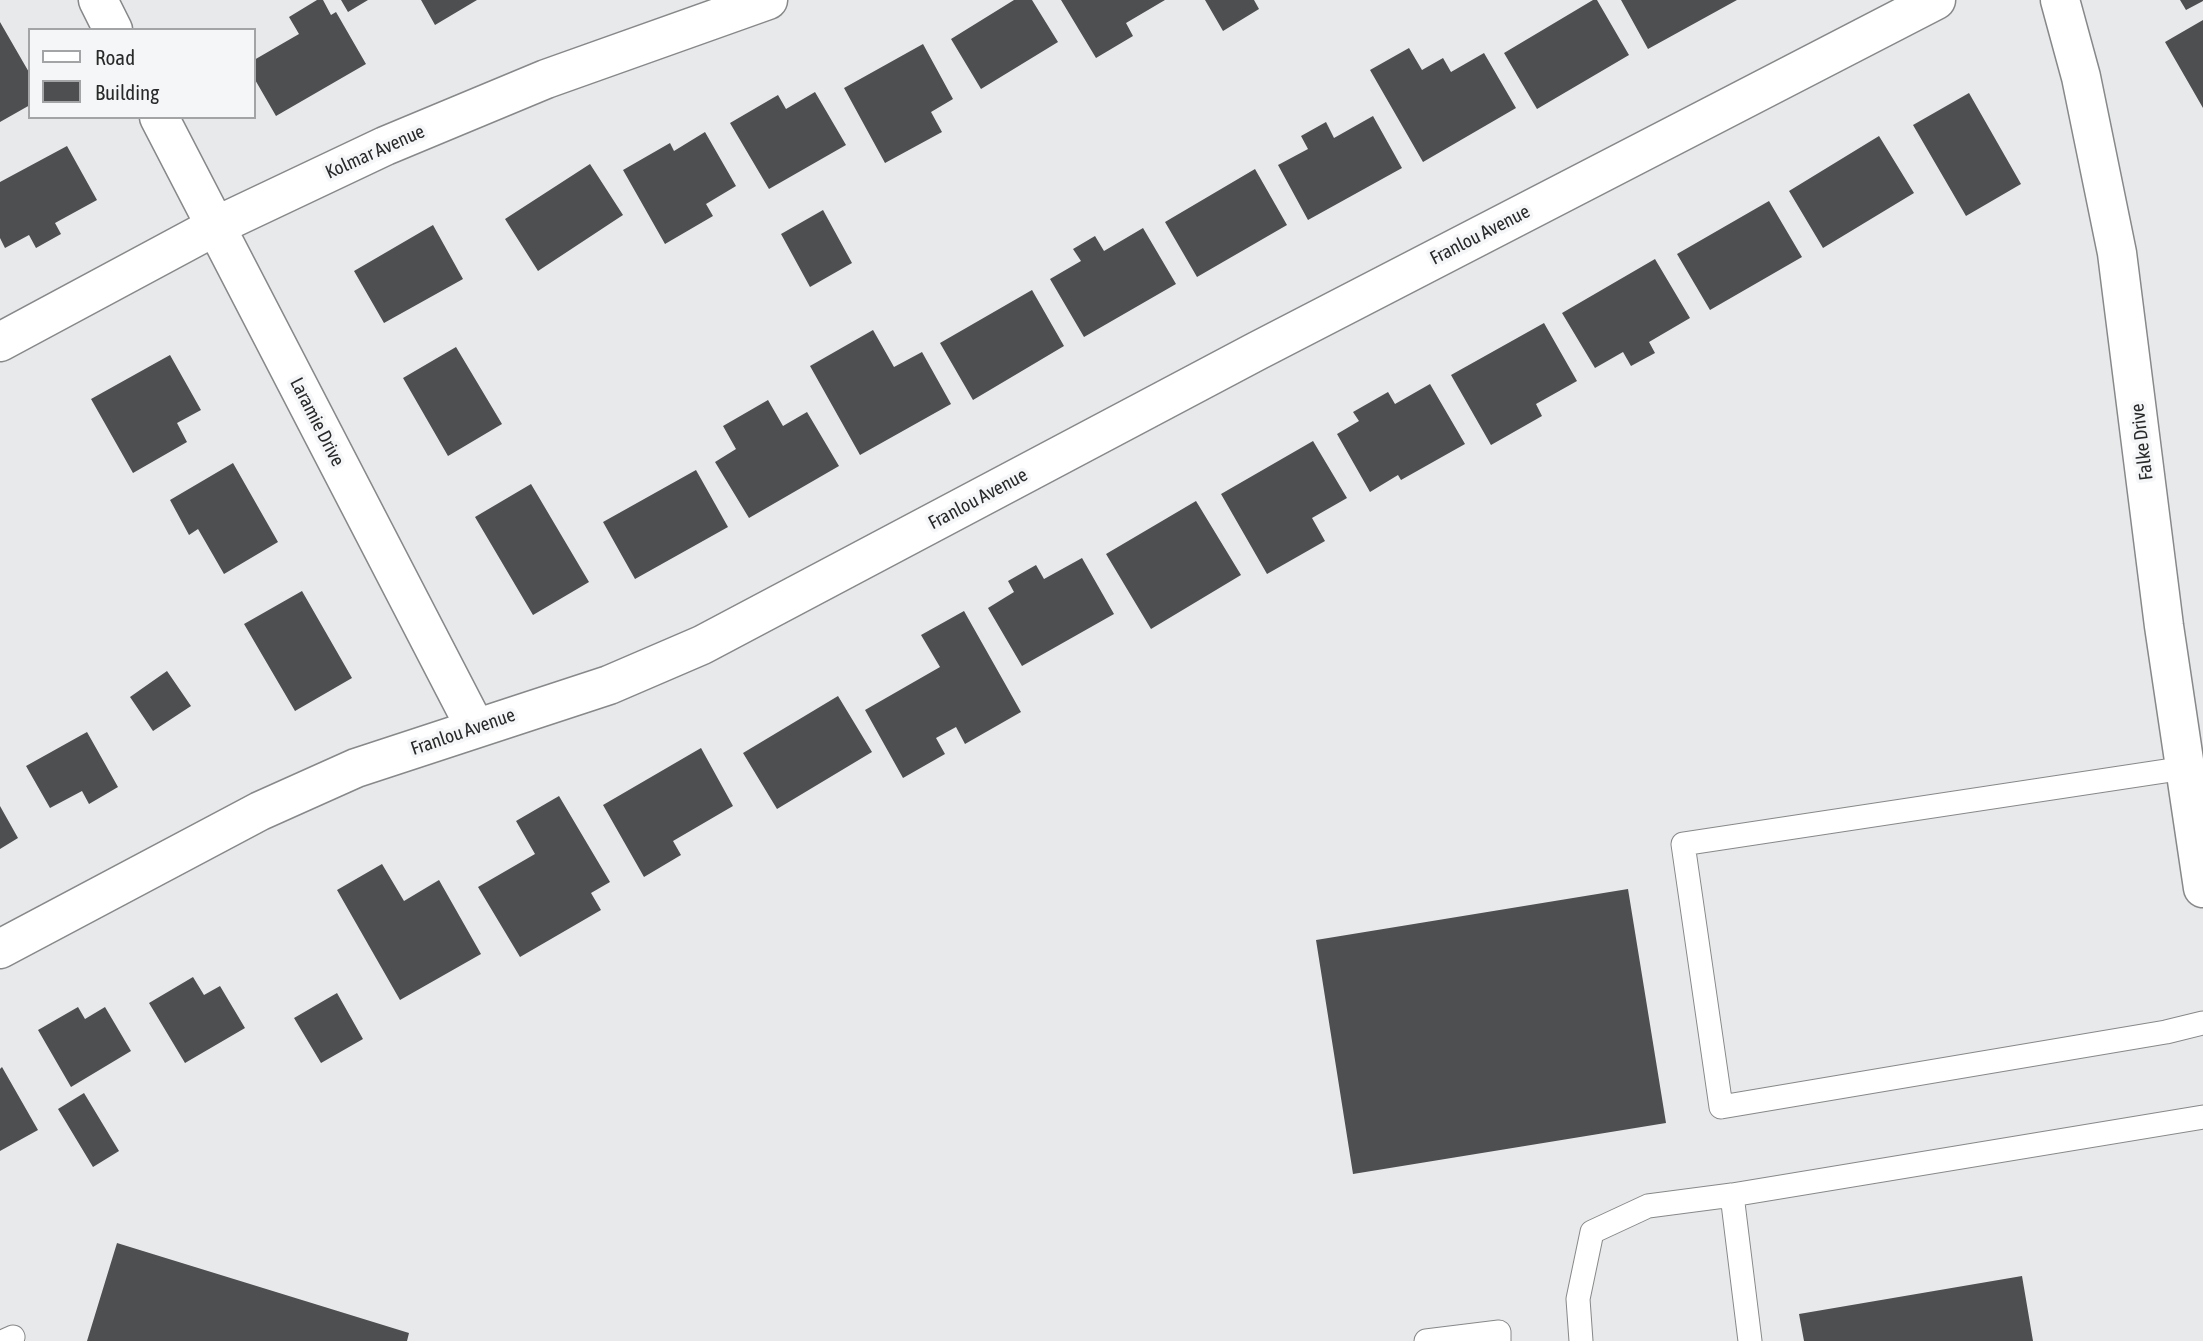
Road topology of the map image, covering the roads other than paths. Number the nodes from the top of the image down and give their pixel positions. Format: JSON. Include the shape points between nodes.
{"nodes":[{"id":1,"x":98,"y":0,"type":"edge"},
{"id":2,"x":768,"y":0,"type":"edge"},
{"id":3,"x":1936,"y":0,"type":"edge"},
{"id":4,"x":2060,"y":0,"type":"edge"},
{"id":5,"x":113,"y":28,"type":"edge"},
{"id":6,"x":160,"y":119,"type":"edge"},
{"id":7,"x":216,"y":226,"type":"junction"},
{"id":8,"x":0,"y":342,"type":"edge"},
{"id":9,"x":475,"y":727,"type":"junction"},
{"id":10,"x":2185,"y":768,"type":"junction"},
{"id":11,"x":2203,"y":888,"type":"edge"},
{"id":12,"x":0,"y":948,"type":"edge"},
{"id":13,"x":2203,"y":1023,"type":"edge"},
{"id":14,"x":2203,"y":1117,"type":"edge"},
{"id":15,"x":1732,"y":1195,"type":"junction"},
{"id":16,"x":4,"y":1341,"type":"edge"},
{"id":17,"x":11,"y":1341,"type":"edge"},
{"id":18,"x":1426,"y":1341,"type":"edge"},
{"id":19,"x":1499,"y":1341,"type":"edge"},
{"id":20,"x":1581,"y":1341,"type":"edge"},
{"id":21,"x":1750,"y":1341,"type":"edge"}],
"edges":[{"from":1,"to":5,"type":"street"},
{"from":2,"to":7,"type":"street","name":"Kolmar Avenue","via":[[509,94],[385,146]]},
{"from":3,"to":9,"type":"street","name":"Franlou Avenue","via":[[702,645],[608,685]]},
{"from":4,"to":10,"type":"street","name":"Falke Drive","via":[[2081,76],[2117,253]]},
{"from":6,"to":7,"type":"street","name":"Laramie Drive"},
{"from":7,"to":8,"type":"street","name":"Kolmar Avenue"},
{"from":7,"to":9,"type":"street","name":"Laramie Drive"},
{"from":9,"to":12,"type":"street","name":"Franlou Avenue","via":[[356,768],[260,811]]},
{"from":10,"to":11,"type":"street","name":"Falke Drive"},
{"from":10,"to":13,"type":"lane","via":[[1683,844],[1721,1107]]},
{"from":14,"to":15,"type":"lane"},
{"from":15,"to":20,"type":"lane","via":[[1648,1206],[1592,1232],[1578,1299]]},
{"from":15,"to":21,"type":"lane"},
{"from":16,"to":17,"type":"lane","via":[[13,1337]]},
{"from":18,"to":19,"type":"lane","via":[[1499,1332]]}]}
